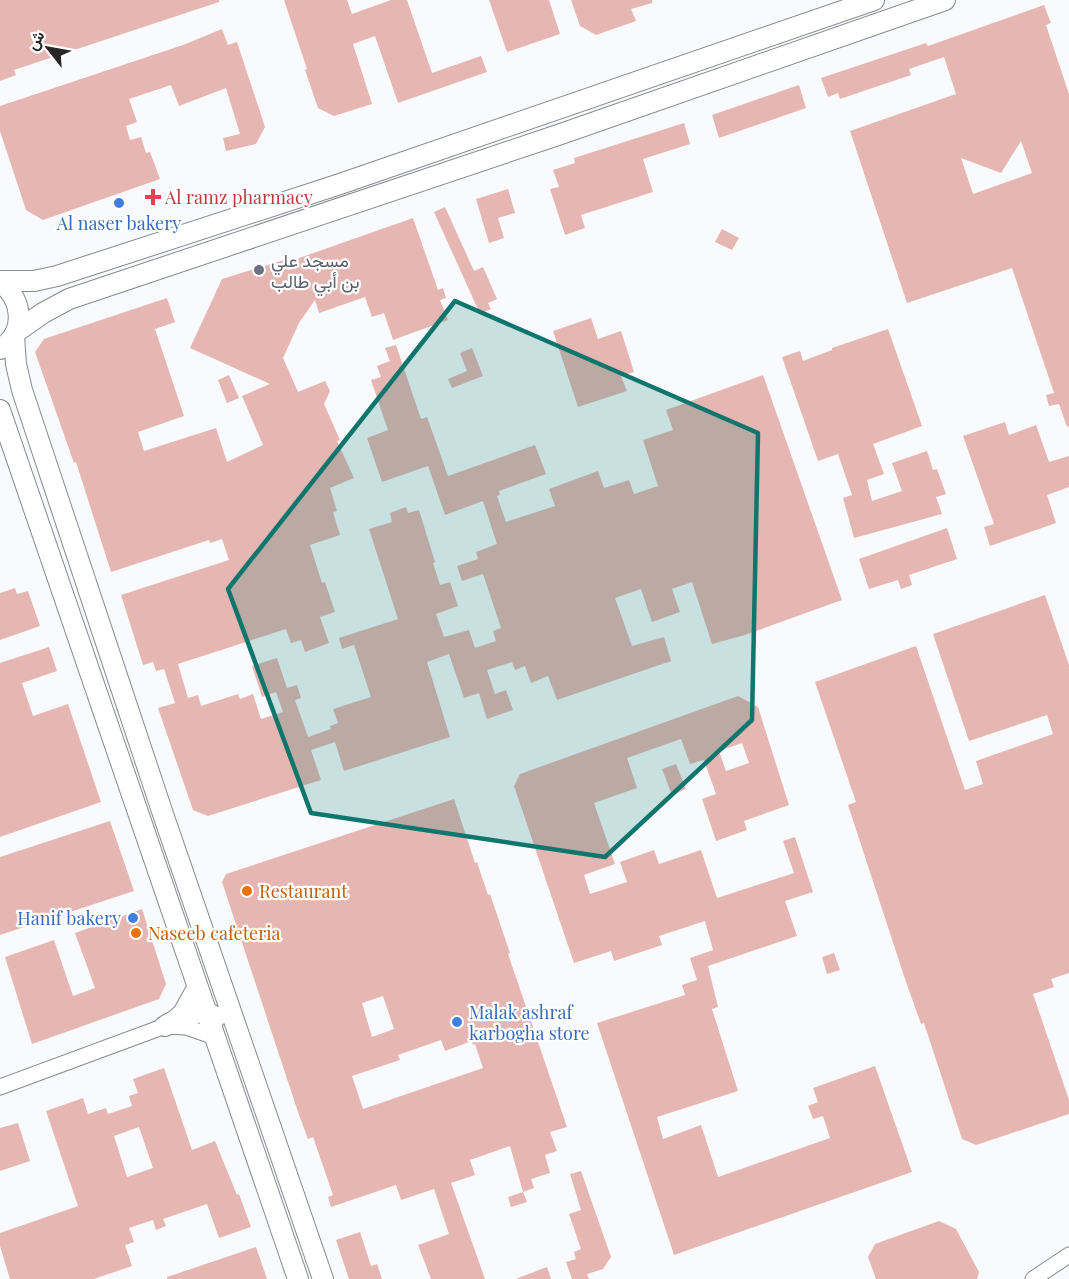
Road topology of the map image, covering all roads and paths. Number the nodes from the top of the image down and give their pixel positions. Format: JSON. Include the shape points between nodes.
{"nodes":[{"id":1,"x":874,"y":0,"type":"edge"},
{"id":2,"x":945,"y":0,"type":"edge"},
{"id":3,"x":0,"y":282,"type":"edge"},
{"id":4,"x":10,"y":339,"type":"edge"},
{"id":5,"x":0,"y":410,"type":"edge"},
{"id":6,"x":196,"y":985,"type":"junction"},
{"id":7,"x":206,"y":1012,"type":"junction"},
{"id":8,"x":165,"y":1026,"type":"junction"},
{"id":9,"x":239,"y":1036,"type":"junction"},
{"id":10,"x":215,"y":1037,"type":"junction"},
{"id":11,"x":0,"y":1087,"type":"edge"},
{"id":12,"x":1069,"y":1255,"type":"edge"},
{"id":13,"x":298,"y":1279,"type":"edge"},
{"id":14,"x":323,"y":1279,"type":"edge"},
{"id":15,"x":1033,"y":1279,"type":"edge"}],
"edges":[{"from":1,"to":3,"type":"main road","via":[[331,187],[57,276]]},
{"from":2,"to":4,"type":"main road","via":[[69,299],[43,313]]},
{"from":3,"to":4,"type":"main road","via":[[8,288],[19,309],[19,320]]},
{"from":4,"to":9,"type":"main road","via":[[22,390]]},
{"from":5,"to":6,"type":"main road"},
{"from":6,"to":7,"type":"main road"},
{"from":6,"to":8,"type":"street","via":[[181,1012]]},
{"from":7,"to":8,"type":"main road","via":[[190,1013]]},
{"from":7,"to":9,"type":"main road"},
{"from":7,"to":10,"type":"main road"},
{"from":8,"to":10,"type":"street","via":[[186,1027]]},
{"from":8,"to":11,"type":"street"},
{"from":9,"to":14,"type":"main road"},
{"from":10,"to":13,"type":"main road"},
{"from":12,"to":15,"type":"street"}]}
